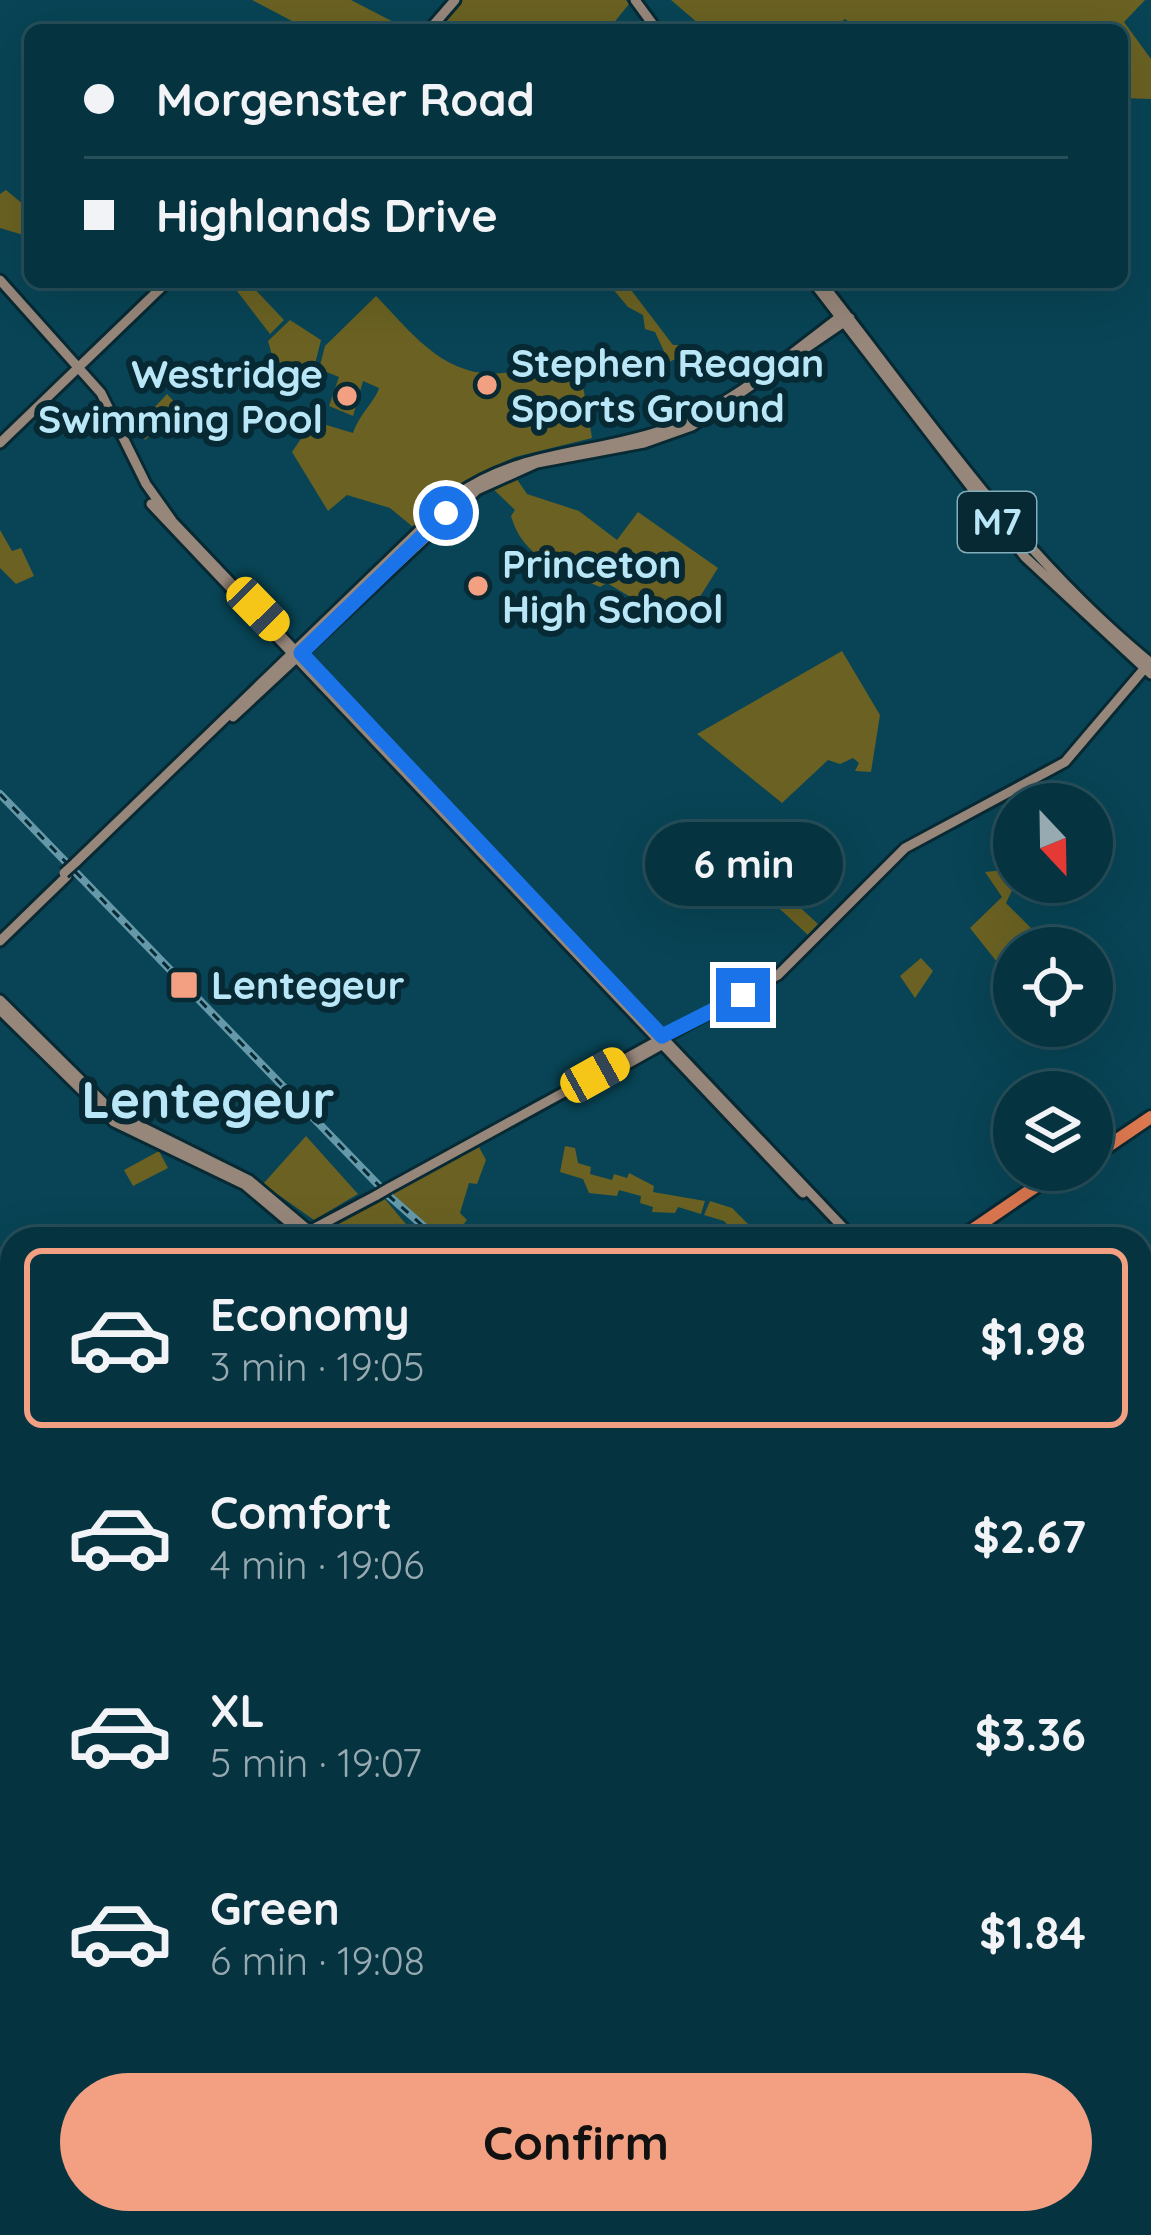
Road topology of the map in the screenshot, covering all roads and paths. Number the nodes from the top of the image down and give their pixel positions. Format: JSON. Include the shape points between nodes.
{"nodes":[{"id":1,"x":455,"y":0,"type":"edge"},
{"id":2,"x":434,"y":24,"type":"edge"},
{"id":3,"x":0,"y":283,"type":"edge"},
{"id":4,"x":157,"y":288,"type":"edge"},
{"id":5,"x":822,"y":288,"type":"edge"},
{"id":6,"x":844,"y":318,"type":"junction"},
{"id":7,"x":800,"y":354,"type":"junction"},
{"id":8,"x":76,"y":367,"type":"junction"},
{"id":9,"x":793,"y":369,"type":"dead end"},
{"id":10,"x":0,"y":440,"type":"edge"},
{"id":11,"x":295,"y":653,"type":"junction"},
{"id":12,"x":1149,"y":668,"type":"edge"},
{"id":13,"x":0,"y":938,"type":"edge"},
{"id":14,"x":0,"y":1000,"type":"edge"},
{"id":15,"x":0,"y":1010,"type":"edge"},
{"id":16,"x":661,"y":1041,"type":"junction"},
{"id":17,"x":1151,"y":1108,"type":"edge"},
{"id":18,"x":1151,"y":1117,"type":"edge"},
{"id":19,"x":1113,"y":1134,"type":"edge"},
{"id":20,"x":1113,"y":1143,"type":"edge"},
{"id":21,"x":1029,"y":1191,"type":"edge"},
{"id":22,"x":1043,"y":1191,"type":"edge"},
{"id":23,"x":297,"y":1227,"type":"edge"},
{"id":24,"x":299,"y":1227,"type":"edge"},
{"id":25,"x":324,"y":1227,"type":"edge"},
{"id":26,"x":840,"y":1227,"type":"edge"},
{"id":27,"x":976,"y":1227,"type":"edge"},
{"id":28,"x":991,"y":1227,"type":"edge"}],
"edges":[{"from":1,"to":2,"type":"main road"},
{"from":3,"to":8,"type":"main road"},
{"from":4,"to":8,"type":"main road"},
{"from":5,"to":6,"type":"main road","number":"M7"},
{"from":6,"to":7,"type":"main road"},
{"from":6,"to":11,"type":"main road","via":[[685,422],[535,457],[479,480]]},
{"from":6,"to":12,"type":"main road","number":"M7","via":[[1022,540]]},
{"from":7,"to":9,"type":"main road"},
{"from":7,"to":11,"type":"main road","via":[[682,431],[537,463],[484,486]]},
{"from":8,"to":10,"type":"main road"},
{"from":8,"to":11,"type":"main road","via":[[158,513]]},
{"from":11,"to":13,"type":"main road","bridge":true},
{"from":11,"to":16,"type":"main road"},
{"from":12,"to":16,"type":"main road","via":[[1039,780],[901,851],[789,968]]},
{"from":14,"to":24,"type":"main road","via":[[108,1109],[249,1180]]},
{"from":15,"to":23,"type":"main road","via":[[115,1122],[245,1185]]},
{"from":16,"to":25,"type":"main road","bridge":true},
{"from":16,"to":26,"type":"main road"},
{"from":17,"to":19,"type":"highway"},
{"from":18,"to":20,"type":"highway"},
{"from":21,"to":27,"type":"highway"},
{"from":22,"to":28,"type":"highway"}]}
